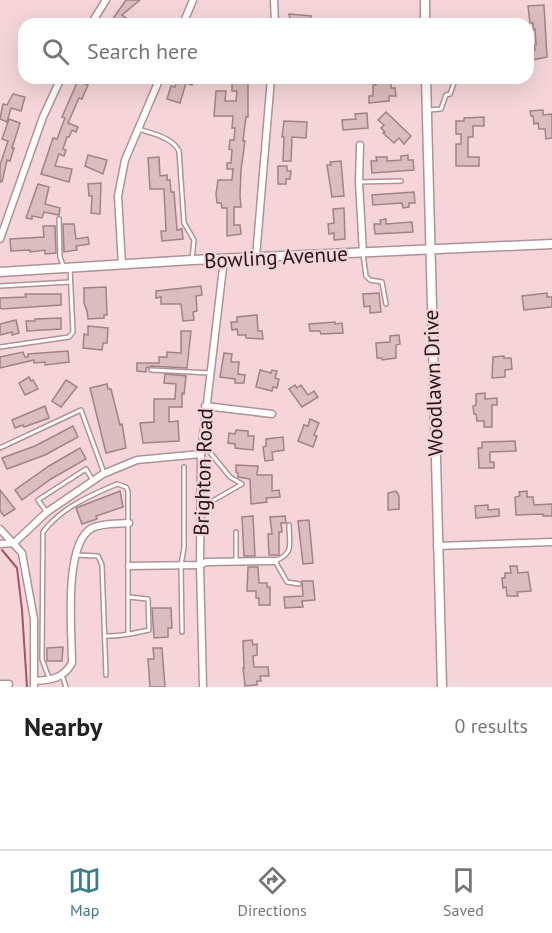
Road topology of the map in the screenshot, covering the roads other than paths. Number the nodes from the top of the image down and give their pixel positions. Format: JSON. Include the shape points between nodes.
{"nodes":[{"id":1,"x":106,"y":0,"type":"edge"},
{"id":2,"x":194,"y":0,"type":"edge"},
{"id":3,"x":274,"y":0,"type":"edge"},
{"id":4,"x":425,"y":0,"type":"edge"},
{"id":5,"x":95,"y":18,"type":"edge"},
{"id":6,"x":186,"y":18,"type":"edge"},
{"id":7,"x":275,"y":18,"type":"edge"},
{"id":8,"x":426,"y":18,"type":"edge"},
{"id":9,"x":58,"y":84,"type":"edge"},
{"id":10,"x":157,"y":84,"type":"edge"},
{"id":11,"x":270,"y":84,"type":"edge"},
{"id":12,"x":426,"y":84,"type":"edge"},
{"id":13,"x":454,"y":84,"type":"edge"},
{"id":14,"x":427,"y":110,"type":"junction"},
{"id":15,"x":138,"y":129,"type":"junction"},
{"id":16,"x":360,"y":145,"type":"dead end"},
{"id":17,"x":401,"y":181,"type":"dead end"},
{"id":18,"x":359,"y":182,"type":"junction"},
{"id":19,"x":59,"y":219,"type":"dead end"},
{"id":20,"x":0,"y":239,"type":"edge"},
{"id":21,"x":552,"y":244,"type":"edge"},
{"id":22,"x":429,"y":250,"type":"junction"},
{"id":23,"x":363,"y":253,"type":"junction"},
{"id":24,"x":256,"y":258,"type":"junction"},
{"id":25,"x":224,"y":259,"type":"junction"},
{"id":26,"x":192,"y":260,"type":"junction"},
{"id":27,"x":122,"y":265,"type":"junction"},
{"id":28,"x":67,"y":269,"type":"junction"},
{"id":29,"x":0,"y":272,"type":"edge"},
{"id":30,"x":70,"y":282,"type":"junction"},
{"id":31,"x":0,"y":286,"type":"edge"},
{"id":32,"x":386,"y":304,"type":"dead end"},
{"id":33,"x":0,"y":347,"type":"edge"},
{"id":34,"x":151,"y":369,"type":"dead end"},
{"id":35,"x":210,"y":373,"type":"junction"},
{"id":36,"x":206,"y":406,"type":"junction"},
{"id":37,"x":272,"y":414,"type":"dead end"},
{"id":38,"x":202,"y":442,"type":"junction"},
{"id":39,"x":0,"y":448,"type":"edge"},
{"id":40,"x":201,"y":454,"type":"junction"},
{"id":41,"x":184,"y":467,"type":"dead end"},
{"id":42,"x":104,"y":473,"type":"junction"},
{"id":43,"x":93,"y":480,"type":"junction"},
{"id":44,"x":201,"y":508,"type":"junction"},
{"id":45,"x":47,"y":512,"type":"junction"},
{"id":46,"x":129,"y":523,"type":"junction"},
{"id":47,"x":289,"y":525,"type":"dead end"},
{"id":48,"x":0,"y":529,"type":"edge"},
{"id":49,"x":236,"y":532,"type":"dead end"},
{"id":50,"x":552,"y":542,"type":"edge"},
{"id":51,"x":0,"y":543,"type":"edge"},
{"id":52,"x":14,"y":543,"type":"junction"},
{"id":53,"x":437,"y":546,"type":"junction"},
{"id":54,"x":74,"y":555,"type":"junction"},
{"id":55,"x":236,"y":561,"type":"junction"},
{"id":56,"x":275,"y":561,"type":"junction"},
{"id":57,"x":181,"y":565,"type":"junction"},
{"id":58,"x":200,"y":565,"type":"junction"},
{"id":59,"x":129,"y":566,"type":"junction"},
{"id":60,"x":299,"y":584,"type":"dead end"},
{"id":61,"x":128,"y":597,"type":"junction"},
{"id":62,"x":182,"y":632,"type":"dead end"},
{"id":63,"x":128,"y":633,"type":"junction"},
{"id":64,"x":105,"y":636,"type":"junction"},
{"id":65,"x":62,"y":675,"type":"junction"},
{"id":66,"x":106,"y":675,"type":"dead end"},
{"id":67,"x":50,"y":680,"type":"junction"},
{"id":68,"x":0,"y":684,"type":"edge"},
{"id":69,"x":9,"y":684,"type":"dead end"},
{"id":70,"x":34,"y":684,"type":"edge"},
{"id":71,"x":66,"y":687,"type":"edge"},
{"id":72,"x":203,"y":687,"type":"edge"},
{"id":73,"x":442,"y":687,"type":"edge"}],
"edges":[{"from":1,"to":5,"type":"street"},
{"from":2,"to":6,"type":"street"},
{"from":3,"to":7,"type":"street"},
{"from":4,"to":8,"type":"main road"},
{"from":9,"to":20,"type":"street"},
{"from":10,"to":15,"type":"street"},
{"from":11,"to":24,"type":"street"},
{"from":12,"to":14,"type":"main road","name":"Woodlawn Drive"},
{"from":13,"to":14,"type":"lane","via":[[441,109]]},
{"from":14,"to":22,"type":"main road","name":"Woodlawn Drive"},
{"from":15,"to":26,"type":"lane","via":[[177,146],[184,223],[194,240]]},
{"from":15,"to":27,"type":"street","via":[[125,160],[118,196]]},
{"from":16,"to":18,"type":"street"},
{"from":17,"to":18,"type":"lane"},
{"from":18,"to":23,"type":"street"},
{"from":19,"to":28,"type":"lane","via":[[60,257]]},
{"from":21,"to":22,"type":"main road","name":"Bowling Avenue"},
{"from":22,"to":23,"type":"main road","name":"Bowling Avenue"},
{"from":22,"to":53,"type":"main road","name":"Woodlawn Drive"},
{"from":23,"to":24,"type":"main road","name":"Bowling Avenue"},
{"from":23,"to":32,"type":"lane","via":[[366,276],[382,282]]},
{"from":24,"to":25,"type":"main road","name":"Bowling Avenue"},
{"from":25,"to":26,"type":"main road","name":"Bowling Avenue"},
{"from":25,"to":35,"type":"street","name":"Brighton Road"},
{"from":26,"to":27,"type":"main road","name":"Bowling Avenue"},
{"from":27,"to":28,"type":"main road","name":"Bowling Avenue"},
{"from":28,"to":29,"type":"main road","name":"Bowling Avenue"},
{"from":28,"to":30,"type":"lane"},
{"from":30,"to":31,"type":"lane"},
{"from":30,"to":33,"type":"lane","via":[[73,332],[69,337]]},
{"from":34,"to":35,"type":"lane"},
{"from":35,"to":36,"type":"street","name":"Brighton Road"},
{"from":36,"to":37,"type":"street"},
{"from":36,"to":38,"type":"street","name":"Brighton Road"},
{"from":38,"to":40,"type":"street","name":"Brighton Road"},
{"from":38,"to":44,"type":"lane","via":[[230,477],[242,484]]},
{"from":39,"to":42,"type":"lane","via":[[81,410]]},
{"from":40,"to":42,"type":"street","via":[[137,460]]},
{"from":40,"to":44,"type":"street","name":"Brighton Road"},
{"from":41,"to":57,"type":"lane"},
{"from":42,"to":43,"type":"street"},
{"from":43,"to":45,"type":"street"},
{"from":43,"to":45,"type":"lane","via":[[86,469],[38,500]]},
{"from":44,"to":58,"type":"street","name":"Brighton Road"},
{"from":45,"to":52,"type":"street"},
{"from":46,"to":54,"type":"street","via":[[92,528],[80,539]]},
{"from":46,"to":59,"type":"lane"},
{"from":46,"to":67,"type":"lane","via":[[128,491],[117,484],[81,500],[52,520],[43,532],[42,659]]},
{"from":47,"to":56,"type":"lane","via":[[289,553]]},
{"from":48,"to":52,"type":"street"},
{"from":49,"to":55,"type":"lane"},
{"from":50,"to":53,"type":"street"},
{"from":51,"to":52,"type":"street"},
{"from":52,"to":70,"type":"street","via":[[22,553],[34,620]]},
{"from":53,"to":73,"type":"main road","name":"Woodlawn Drive"},
{"from":54,"to":64,"type":"lane","via":[[98,556],[102,565]]},
{"from":54,"to":65,"type":"street","via":[[72,663]]},
{"from":55,"to":56,"type":"street"},
{"from":55,"to":58,"type":"street"},
{"from":56,"to":60,"type":"lane","via":[[286,582]]},
{"from":57,"to":58,"type":"street"},
{"from":57,"to":59,"type":"street"},
{"from":57,"to":62,"type":"lane"},
{"from":58,"to":72,"type":"street","name":"Brighton Road"},
{"from":59,"to":61,"type":"lane"},
{"from":61,"to":63,"type":"lane"},
{"from":61,"to":63,"type":"lane","via":[[148,599],[149,605],[149,630]]},
{"from":63,"to":64,"type":"lane","via":[[122,637]]},
{"from":64,"to":66,"type":"lane"},
{"from":65,"to":67,"type":"street"},
{"from":65,"to":71,"type":"lane"},
{"from":67,"to":70,"type":"street"},
{"from":68,"to":69,"type":"street"}]}
